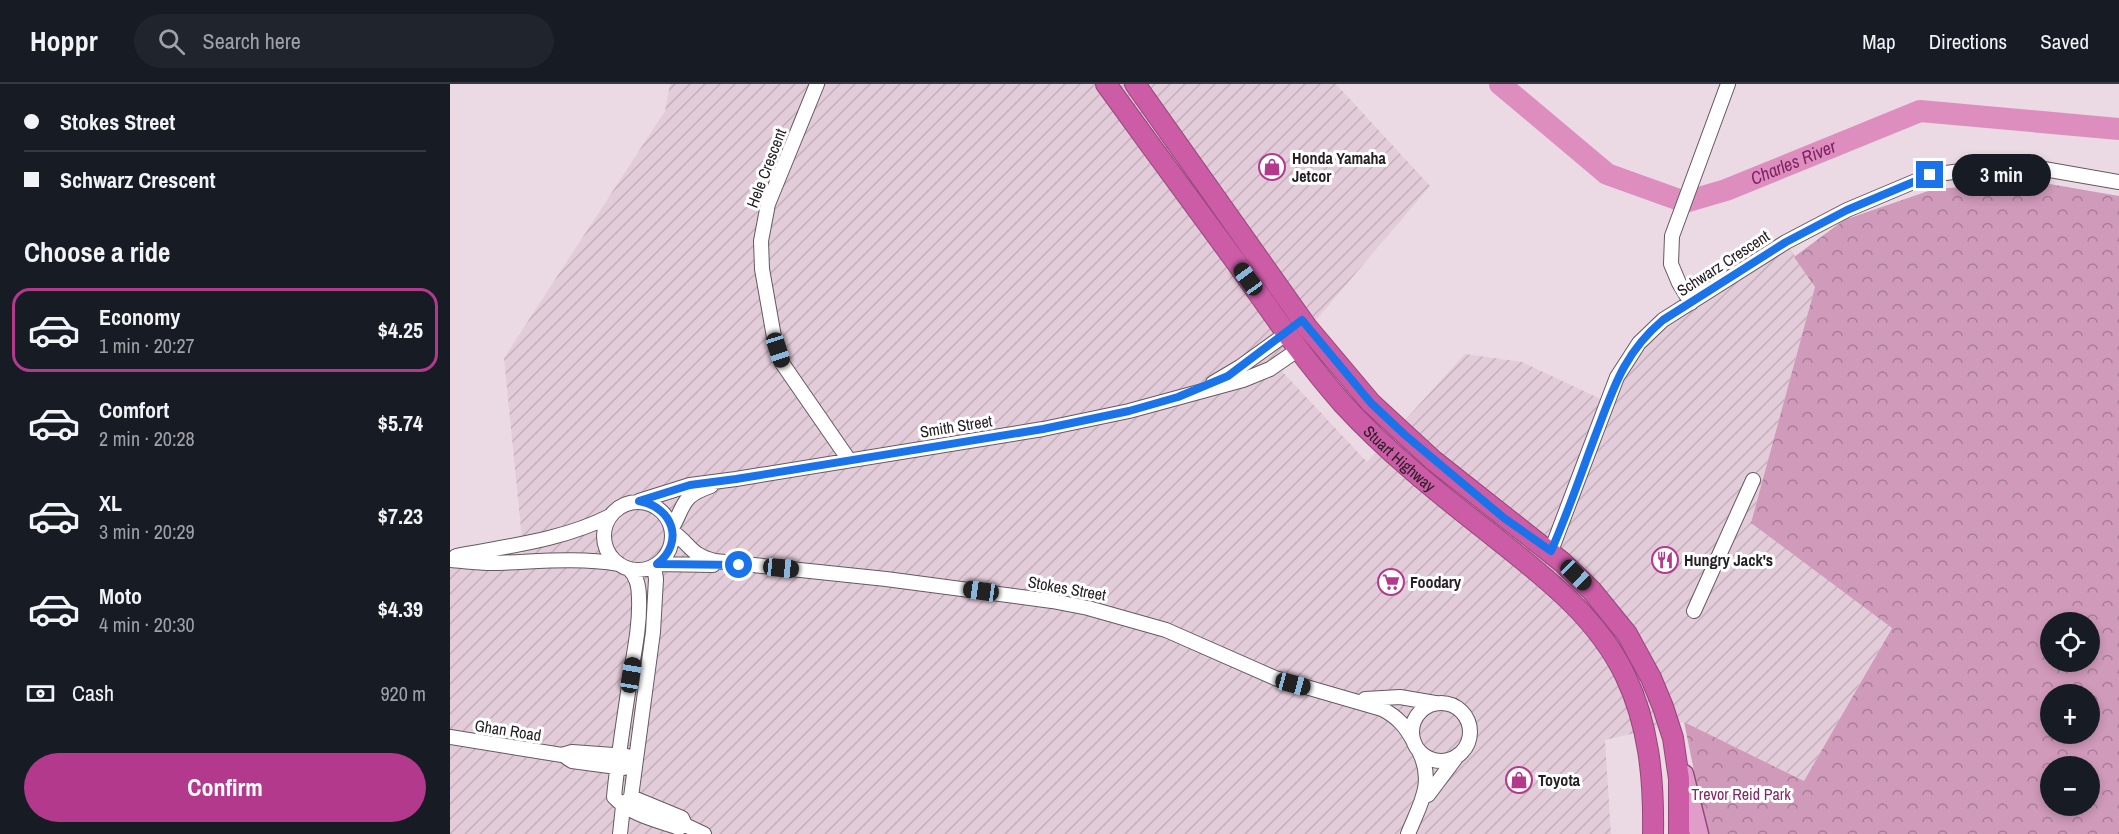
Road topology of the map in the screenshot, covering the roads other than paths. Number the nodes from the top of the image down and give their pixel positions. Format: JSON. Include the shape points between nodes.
{"nodes":[{"id":1,"x":816,"y":84,"type":"edge"},
{"id":2,"x":1106,"y":84,"type":"edge"},
{"id":3,"x":1135,"y":84,"type":"edge"},
{"id":4,"x":1728,"y":84,"type":"edge"},
{"id":5,"x":2119,"y":182,"type":"edge"},
{"id":6,"x":1691,"y":303,"type":"junction"},
{"id":7,"x":1308,"y":328,"type":"junction"},
{"id":8,"x":1287,"y":333,"type":"junction"},
{"id":9,"x":1299,"y":349,"type":"junction"},
{"id":10,"x":1178,"y":397,"type":"junction"},
{"id":11,"x":849,"y":460,"type":"junction"},
{"id":12,"x":736,"y":479,"type":"junction"},
{"id":13,"x":1753,"y":480,"type":"dead end"},
{"id":14,"x":639,"y":501,"type":"junction"},
{"id":15,"x":610,"y":516,"type":"junction"},
{"id":16,"x":672,"y":530,"type":"junction"},
{"id":17,"x":1551,"y":551,"type":"junction"},
{"id":18,"x":450,"y":559,"type":"edge"},
{"id":19,"x":655,"y":565,"type":"junction"},
{"id":20,"x":739,"y":565,"type":"junction"},
{"id":21,"x":624,"y":566,"type":"junction"},
{"id":22,"x":1534,"y":568,"type":"junction"},
{"id":23,"x":1694,"y":611,"type":"dead end"},
{"id":24,"x":1339,"y":696,"type":"junction"},
{"id":25,"x":1437,"y":703,"type":"junction"},
{"id":26,"x":450,"y":737,"type":"edge"},
{"id":27,"x":1673,"y":738,"type":"junction"},
{"id":28,"x":1416,"y":745,"type":"junction"},
{"id":29,"x":1461,"y":752,"type":"junction"},
{"id":30,"x":617,"y":761,"type":"junction"},
{"id":31,"x":635,"y":763,"type":"junction"},
{"id":32,"x":627,"y":802,"type":"junction"},
{"id":33,"x":1418,"y":809,"type":"junction"},
{"id":34,"x":1655,"y":829,"type":"edge"},
{"id":35,"x":620,"y":834,"type":"edge"},
{"id":36,"x":704,"y":834,"type":"edge"},
{"id":37,"x":1408,"y":834,"type":"edge"},
{"id":38,"x":1680,"y":834,"type":"edge"},
{"id":39,"x":1699,"y":834,"type":"edge"}],
"edges":[{"from":1,"to":11,"type":"street","name":"Hele Crescent","via":[[768,204],[760,242],[762,269],[782,363]]},
{"from":2,"to":8,"type":"highway","name":"Stuart Highway"},
{"from":3,"to":7,"type":"highway","name":"Stuart Highway"},
{"from":4,"to":6,"type":"street","via":[[1672,236],[1671,264]]},
{"from":5,"to":6,"type":"street","name":"Schwarz Crescent","via":[[2044,169],[1985,168],[1930,175],[1847,210],[1786,242]]},
{"from":6,"to":17,"type":"street","name":"Schwarz Crescent","via":[[1652,328],[1627,360]]},
{"from":7,"to":8,"type":"highway"},
{"from":7,"to":9,"type":"highway"},
{"from":7,"to":17,"type":"highway","name":"Stuart Highway","via":[[1371,403],[1405,435]]},
{"from":8,"to":9,"type":"highway","name":"Stuart Highway"},
{"from":8,"to":10,"type":"street","name":"Smith Street","via":[[1228,376]]},
{"from":9,"to":10,"type":"street","name":"Smith Street","via":[[1257,375]]},
{"from":9,"to":22,"type":"highway","name":"Stuart Highway","via":[[1371,432],[1420,477]]},
{"from":10,"to":11,"type":"street","name":"Smith Street","via":[[1088,421]]},
{"from":11,"to":12,"type":"street","name":"Smith Street"},
{"from":12,"to":14,"type":"street","name":"Smith Street","via":[[690,485]]},
{"from":12,"to":16,"type":"street","name":"Smith Street","via":[[691,496],[681,507]]},
{"from":13,"to":23,"type":"street"},
{"from":14,"to":15,"type":"street","via":[[623,505]]},
{"from":14,"to":16,"type":"street","via":[[664,512]]},
{"from":15,"to":18,"type":"street","via":[[536,541]]},
{"from":15,"to":21,"type":"street","via":[[605,525],[606,547]]},
{"from":16,"to":19,"type":"street","via":[[668,554]]},
{"from":16,"to":20,"type":"street","name":"Stokes Street","via":[[697,555]]},
{"from":17,"to":22,"type":"highway"},
{"from":17,"to":27,"type":"highway","name":"Stuart Highway","via":[[1592,591],[1627,634],[1651,678]]},
{"from":18,"to":21,"type":"street","via":[[490,563],[594,560]]},
{"from":19,"to":20,"type":"street","name":"Stokes Street"},
{"from":19,"to":21,"type":"street","via":[[642,570]]},
{"from":19,"to":31,"type":"street","via":[[653,633]]},
{"from":20,"to":24,"type":"street","name":"Stokes Street","via":[[886,579],[1088,608],[1166,630],[1275,678]]},
{"from":21,"to":30,"type":"street","via":[[637,581],[639,598]]},
{"from":22,"to":34,"type":"highway","name":"Stuart Highway","via":[[1592,624],[1625,674],[1648,744]]},
{"from":24,"to":25,"type":"street"},
{"from":24,"to":28,"type":"street","via":[[1391,713]]},
{"from":25,"to":28,"type":"street","via":[[1424,708],[1414,720]]},
{"from":25,"to":29,"type":"street","via":[[1457,708],[1466,718],[1470,732]]},
{"from":26,"to":30,"type":"street","name":"Ghan Road"},
{"from":27,"to":38,"type":"highway","name":"Stuart Highway","via":[[1679,779]]},
{"from":27,"to":39,"type":"main road"},
{"from":28,"to":29,"type":"street","via":[[1437,760],[1450,759]]},
{"from":28,"to":33,"type":"street","via":[[1427,774]]},
{"from":29,"to":33,"type":"street"},
{"from":30,"to":31,"type":"street","name":"Ghan Road"},
{"from":30,"to":32,"type":"street","via":[[614,797]]},
{"from":31,"to":32,"type":"street"},
{"from":32,"to":35,"type":"street"},
{"from":32,"to":36,"type":"street","via":[[682,818],[685,825]]},
{"from":33,"to":37,"type":"street"}]}
